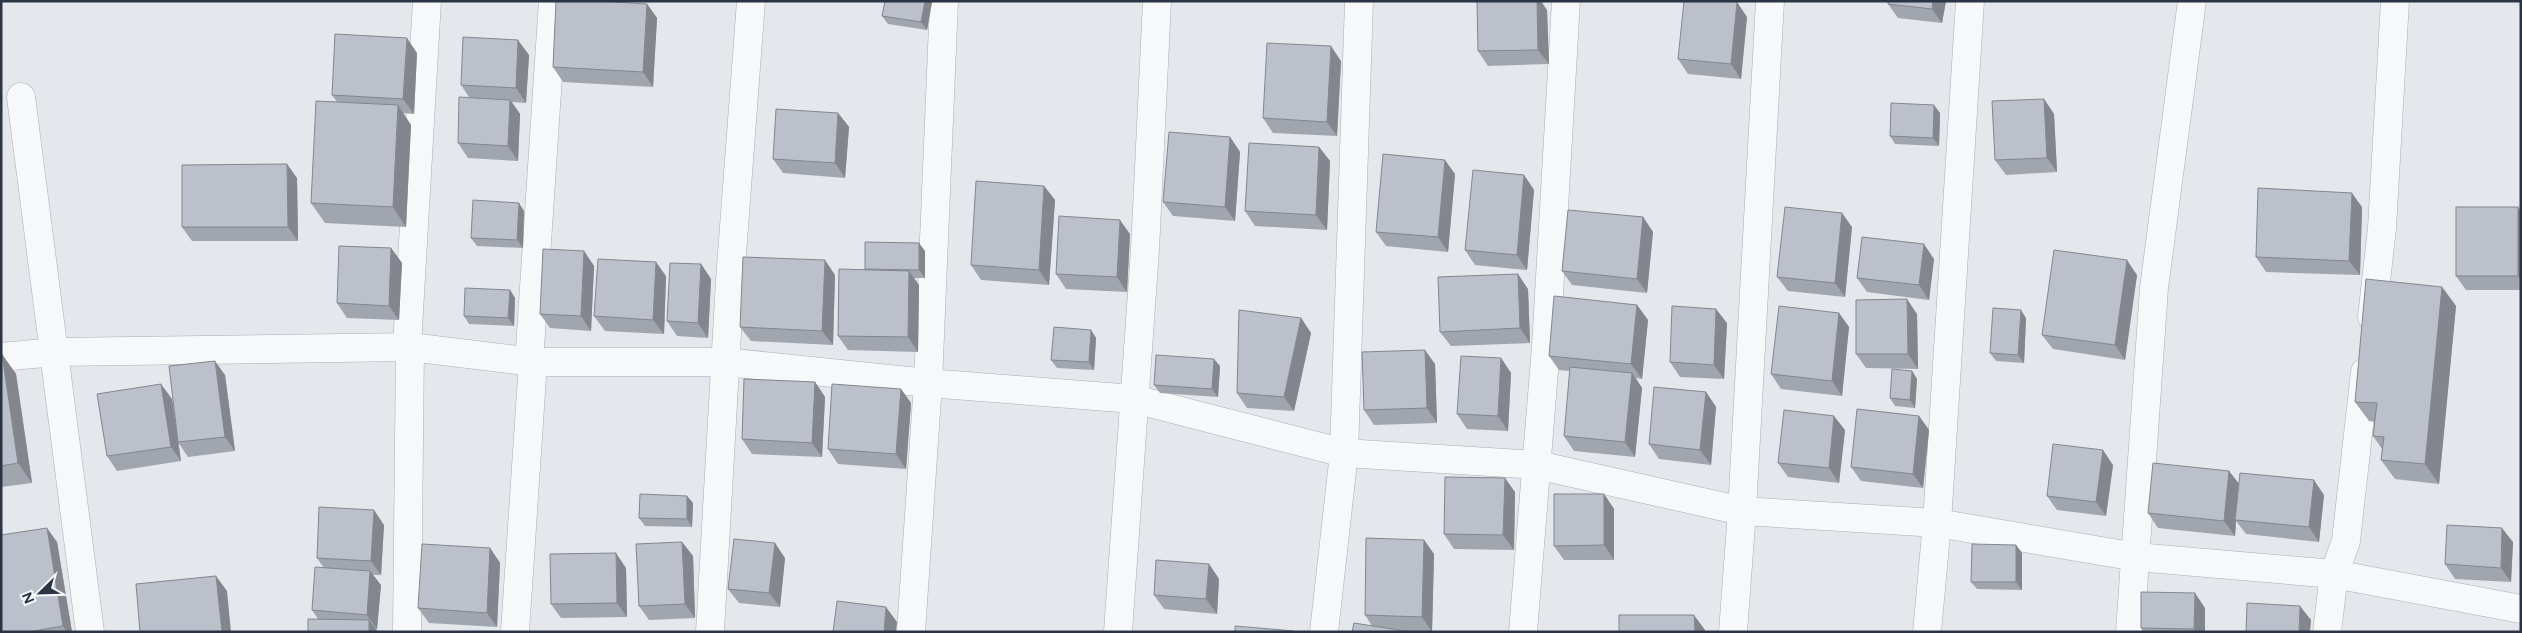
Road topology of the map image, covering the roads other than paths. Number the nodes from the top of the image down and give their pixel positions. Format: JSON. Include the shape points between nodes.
{"nodes":[{"id":1,"x":427,"y":1,"type":"edge"},
{"id":2,"x":553,"y":1,"type":"edge"},
{"id":3,"x":751,"y":1,"type":"edge"},
{"id":4,"x":944,"y":1,"type":"edge"},
{"id":5,"x":1157,"y":1,"type":"edge"},
{"id":6,"x":1358,"y":1,"type":"edge"},
{"id":7,"x":1566,"y":1,"type":"edge"},
{"id":8,"x":1770,"y":1,"type":"edge"},
{"id":9,"x":1970,"y":1,"type":"edge"},
{"id":10,"x":2192,"y":1,"type":"edge"},
{"id":11,"x":2395,"y":1,"type":"edge"},
{"id":12,"x":21,"y":97,"type":"dead end"},
{"id":13,"x":410,"y":347,"type":"junction"},
{"id":14,"x":55,"y":352,"type":"junction"},
{"id":15,"x":1,"y":357,"type":"edge"},
{"id":16,"x":533,"y":362,"type":"junction"},
{"id":17,"x":726,"y":362,"type":"junction"},
{"id":18,"x":928,"y":383,"type":"junction"},
{"id":19,"x":1134,"y":399,"type":"junction"},
{"id":20,"x":1344,"y":453,"type":"junction"},
{"id":21,"x":1537,"y":466,"type":"junction"},
{"id":22,"x":1742,"y":511,"type":"junction"},
{"id":23,"x":1937,"y":523,"type":"junction"},
{"id":24,"x":2136,"y":557,"type":"junction"},
{"id":25,"x":2334,"y":574,"type":"junction"},
{"id":26,"x":2521,"y":609,"type":"edge"},
{"id":27,"x":90,"y":632,"type":"edge"},
{"id":28,"x":407,"y":632,"type":"edge"},
{"id":29,"x":516,"y":632,"type":"edge"},
{"id":30,"x":710,"y":632,"type":"edge"},
{"id":31,"x":911,"y":632,"type":"edge"},
{"id":32,"x":1118,"y":632,"type":"edge"},
{"id":33,"x":1324,"y":632,"type":"edge"},
{"id":34,"x":1523,"y":632,"type":"edge"},
{"id":35,"x":1733,"y":632,"type":"edge"},
{"id":36,"x":1927,"y":632,"type":"edge"},
{"id":37,"x":2130,"y":632,"type":"edge"},
{"id":38,"x":2327,"y":632,"type":"edge"}],
"edges":[{"from":1,"to":13,"type":"street","via":[[407,346]]},
{"from":2,"to":16,"type":"street","via":[[530,348]]},
{"from":3,"to":17,"type":"street"},
{"from":4,"to":18,"type":"street"},
{"from":5,"to":19,"type":"street"},
{"from":6,"to":20,"type":"street"},
{"from":7,"to":21,"type":"street"},
{"from":8,"to":22,"type":"street"},
{"from":9,"to":23,"type":"street"},
{"from":10,"to":24,"type":"street","via":[[2154,288]]},
{"from":11,"to":25,"type":"street","via":[[2382,228],[2346,541]]},
{"from":12,"to":14,"type":"street"},
{"from":13,"to":14,"type":"street"},
{"from":13,"to":16,"type":"street"},
{"from":13,"to":28,"type":"street"},
{"from":14,"to":15,"type":"street"},
{"from":14,"to":27,"type":"street"},
{"from":16,"to":17,"type":"street"},
{"from":16,"to":29,"type":"street"},
{"from":17,"to":18,"type":"street"},
{"from":17,"to":30,"type":"street"},
{"from":18,"to":19,"type":"street"},
{"from":18,"to":31,"type":"street"},
{"from":19,"to":20,"type":"street"},
{"from":19,"to":32,"type":"street"},
{"from":20,"to":21,"type":"street"},
{"from":20,"to":33,"type":"street"},
{"from":21,"to":22,"type":"street"},
{"from":21,"to":34,"type":"street"},
{"from":22,"to":23,"type":"street"},
{"from":22,"to":35,"type":"street"},
{"from":23,"to":24,"type":"street"},
{"from":23,"to":36,"type":"street"},
{"from":24,"to":25,"type":"street"},
{"from":24,"to":37,"type":"street"},
{"from":25,"to":26,"type":"street"},
{"from":25,"to":38,"type":"street"}]}
